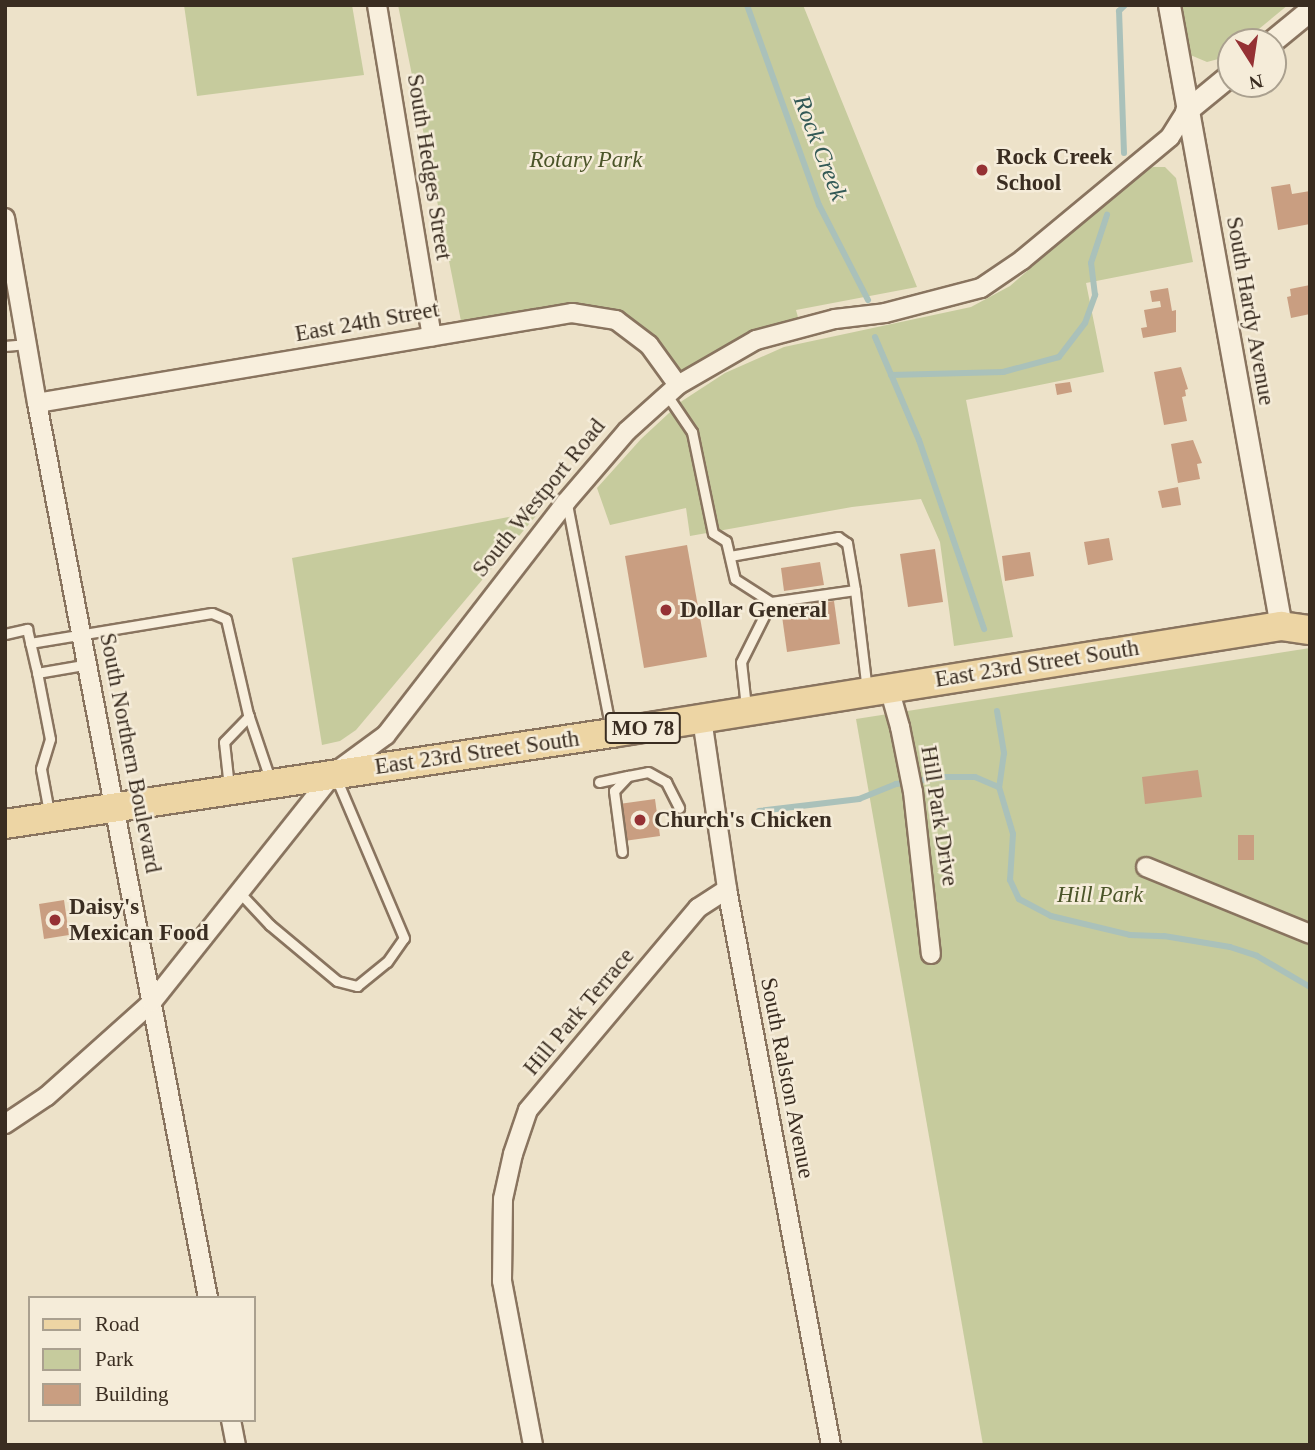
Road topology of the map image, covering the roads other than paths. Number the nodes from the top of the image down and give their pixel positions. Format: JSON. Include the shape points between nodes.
{"nodes":[{"id":1,"x":377,"y":5,"type":"edge"},
{"id":2,"x":1169,"y":5,"type":"edge"},
{"id":3,"x":1310,"y":10,"type":"edge"},
{"id":4,"x":1287,"y":29,"type":"edge"},
{"id":5,"x":1217,"y":86,"type":"edge"},
{"id":6,"x":1186,"y":111,"type":"junction"},
{"id":7,"x":5,"y":218,"type":"edge"},
{"id":8,"x":432,"y":336,"type":"junction"},
{"id":9,"x":27,"y":344,"type":"junction"},
{"id":10,"x":5,"y":346,"type":"edge"},
{"id":11,"x":672,"y":390,"type":"junction"},
{"id":12,"x":37,"y":403,"type":"junction"},
{"id":13,"x":566,"y":502,"type":"junction"},
{"id":14,"x":730,"y":556,"type":"junction"},
{"id":15,"x":855,"y":590,"type":"junction"},
{"id":16,"x":771,"y":602,"type":"junction"},
{"id":17,"x":1310,"y":610,"type":"edge"},
{"id":18,"x":1280,"y":625,"type":"junction"},
{"id":19,"x":1310,"y":630,"type":"edge"},
{"id":20,"x":5,"y":634,"type":"edge"},
{"id":21,"x":82,"y":634,"type":"junction"},
{"id":22,"x":30,"y":643,"type":"junction"},
{"id":23,"x":89,"y":664,"type":"junction"},
{"id":24,"x":37,"y":673,"type":"junction"},
{"id":25,"x":878,"y":690,"type":"junction"},
{"id":26,"x":747,"y":711,"type":"junction"},
{"id":27,"x":249,"y":716,"type":"junction"},
{"id":28,"x":702,"y":719,"type":"junction"},
{"id":29,"x":612,"y":733,"type":"junction"},
{"id":30,"x":334,"y":773,"type":"junction"},
{"id":31,"x":628,"y":776,"type":"junction"},
{"id":32,"x":599,"y":782,"type":"dead end"},
{"id":33,"x":272,"y":783,"type":"junction"},
{"id":34,"x":230,"y":789,"type":"junction"},
{"id":35,"x":116,"y":807,"type":"junction"},
{"id":36,"x":679,"y":808,"type":"dead end"},
{"id":37,"x":50,"y":817,"type":"junction"},
{"id":38,"x":5,"y":824,"type":"edge"},
{"id":39,"x":622,"y":852,"type":"dead end"},
{"id":40,"x":1146,"y":867,"type":"dead end"},
{"id":41,"x":727,"y":889,"type":"junction"},
{"id":42,"x":239,"y":892,"type":"junction"},
{"id":43,"x":1310,"y":934,"type":"edge"},
{"id":44,"x":931,"y":954,"type":"dead end"},
{"id":45,"x":152,"y":1002,"type":"junction"},
{"id":46,"x":5,"y":1124,"type":"edge"},
{"id":47,"x":208,"y":1296,"type":"edge"},
{"id":48,"x":232,"y":1422,"type":"edge"},
{"id":49,"x":236,"y":1445,"type":"edge"},
{"id":50,"x":533,"y":1445,"type":"edge"},
{"id":51,"x":831,"y":1445,"type":"edge"}],
"edges":[{"from":1,"to":8,"type":"street","name":"South Hedges Street"},
{"from":2,"to":6,"type":"street","name":"South Hardy Avenue"},
{"from":3,"to":4,"type":"street"},
{"from":5,"to":6,"type":"street","name":"South Westport Road"},
{"from":6,"to":11,"type":"street","name":"South Westport Road","via":[[1170,137],[1022,260],[981,288],[756,340]]},
{"from":6,"to":18,"type":"street","name":"South Hardy Avenue"},
{"from":7,"to":9,"type":"street","name":"South Northern Boulevard"},
{"from":8,"to":11,"type":"street","name":"East 24th Street","via":[[572,313],[616,320],[649,345]]},
{"from":8,"to":12,"type":"street","name":"East 24th Street"},
{"from":9,"to":10,"type":"lane"},
{"from":9,"to":12,"type":"street","name":"South Northern Boulevard"},
{"from":11,"to":13,"type":"street","name":"South Westport Road","via":[[627,431]]},
{"from":11,"to":14,"type":"lane","via":[[692,432],[713,533],[726,541]]},
{"from":12,"to":21,"type":"street","name":"South Northern Boulevard"},
{"from":13,"to":29,"type":"lane"},
{"from":13,"to":30,"type":"street","name":"South Westport Road","via":[[386,735]]},
{"from":14,"to":15,"type":"lane","via":[[838,537],[847,544]]},
{"from":14,"to":16,"type":"lane","via":[[735,579]]},
{"from":15,"to":16,"type":"lane"},
{"from":15,"to":25,"type":"lane"},
{"from":16,"to":26,"type":"lane","via":[[741,662]]},
{"from":17,"to":18,"type":"main road","name":"East 23rd Street South","number":"MO 78"},
{"from":18,"to":19,"type":"main road","name":"East 23rd Street South","number":"MO 78"},
{"from":18,"to":25,"type":"main road","name":"East 23rd Street South","number":"MO 78"},
{"from":20,"to":22,"type":"lane","via":[[27,629]]},
{"from":21,"to":22,"type":"lane"},
{"from":21,"to":23,"type":"street","name":"South Northern Boulevard"},
{"from":21,"to":27,"type":"lane","via":[[212,613],[226,619]]},
{"from":22,"to":24,"type":"lane"},
{"from":23,"to":24,"type":"lane"},
{"from":23,"to":35,"type":"street","name":"South Northern Boulevard"},
{"from":24,"to":37,"type":"lane","via":[[50,739],[41,769]]},
{"from":25,"to":26,"type":"main road","name":"East 23rd Street South","number":"MO 78"},
{"from":25,"to":44,"type":"street","name":"Hill Park Drive","via":[[910,774]]},
{"from":26,"to":28,"type":"main road","name":"East 23rd Street South","number":"MO 78"},
{"from":27,"to":33,"type":"lane"},
{"from":27,"to":34,"type":"lane","via":[[224,742]]},
{"from":28,"to":29,"type":"main road","name":"East 23rd Street South","number":"MO 78"},
{"from":28,"to":41,"type":"street","name":"South Ralston Avenue"},
{"from":29,"to":30,"type":"main road","name":"East 23rd Street South","number":"MO 78"},
{"from":30,"to":33,"type":"main road","name":"East 23rd Street South","number":"MO 78"},
{"from":30,"to":42,"type":"street","name":"South Westport Road"},
{"from":30,"to":42,"type":"lane","via":[[404,938],[387,962],[357,986],[337,981],[270,925]]},
{"from":31,"to":32,"type":"lane"},
{"from":31,"to":36,"type":"lane","via":[[648,772],[666,782]]},
{"from":31,"to":39,"type":"lane","via":[[614,791]]},
{"from":33,"to":34,"type":"main road","name":"East 23rd Street South","number":"MO 78"},
{"from":34,"to":35,"type":"main road","name":"East 23rd Street South","number":"MO 78"},
{"from":35,"to":37,"type":"main road","name":"East 23rd Street South","number":"MO 78"},
{"from":35,"to":45,"type":"street","name":"South Northern Boulevard"},
{"from":37,"to":38,"type":"main road","name":"East 23rd Street South","number":"MO 78"},
{"from":40,"to":43,"type":"street"},
{"from":41,"to":50,"type":"street","name":"Hill Park Terrace","via":[[698,908],[528,1111],[505,1189],[502,1281]]},
{"from":41,"to":51,"type":"street","name":"South Ralston Avenue"},
{"from":42,"to":45,"type":"street","name":"South Westport Road"},
{"from":45,"to":46,"type":"street","name":"South Westport Road","via":[[47,1096]]},
{"from":45,"to":47,"type":"street","name":"South Northern Boulevard"},
{"from":48,"to":49,"type":"street"}]}
